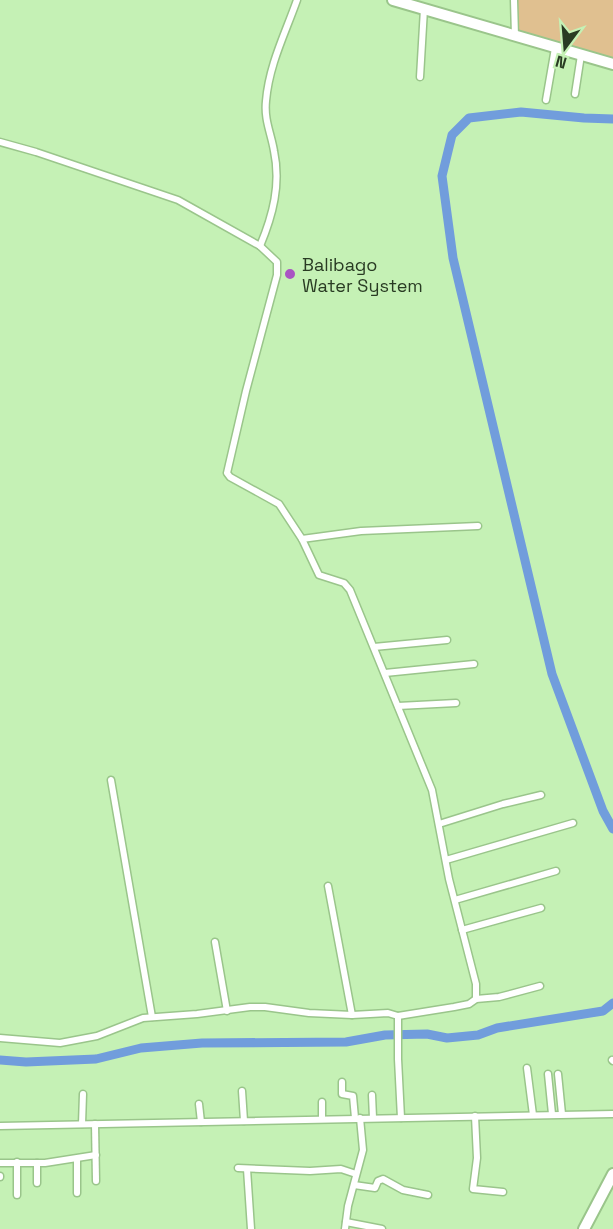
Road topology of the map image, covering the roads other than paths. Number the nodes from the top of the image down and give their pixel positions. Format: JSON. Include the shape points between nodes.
{"nodes":[{"id":1,"x":297,"y":0,"type":"edge"},
{"id":2,"x":393,"y":0,"type":"edge"},
{"id":3,"x":514,"y":0,"type":"edge"},
{"id":4,"x":424,"y":9,"type":"junction"},
{"id":5,"x":514,"y":36,"type":"junction"},
{"id":6,"x":555,"y":48,"type":"junction"},
{"id":7,"x":581,"y":56,"type":"junction"},
{"id":8,"x":613,"y":64,"type":"edge"},
{"id":9,"x":420,"y":76,"type":"dead end"},
{"id":10,"x":575,"y":94,"type":"dead end"},
{"id":11,"x":546,"y":100,"type":"dead end"},
{"id":12,"x":0,"y":142,"type":"edge"},
{"id":13,"x":260,"y":246,"type":"junction"},
{"id":14,"x":478,"y":526,"type":"dead end"},
{"id":15,"x":302,"y":539,"type":"junction"},
{"id":16,"x":447,"y":640,"type":"dead end"},
{"id":17,"x":374,"y":647,"type":"junction"},
{"id":18,"x":474,"y":664,"type":"dead end"},
{"id":19,"x":385,"y":673,"type":"junction"},
{"id":20,"x":456,"y":703,"type":"dead end"},
{"id":21,"x":398,"y":706,"type":"junction"},
{"id":22,"x":111,"y":780,"type":"dead end"},
{"id":23,"x":541,"y":795,"type":"dead end"},
{"id":24,"x":573,"y":823,"type":"dead end"},
{"id":25,"x":439,"y":824,"type":"junction"},
{"id":26,"x":446,"y":860,"type":"junction"},
{"id":27,"x":556,"y":871,"type":"dead end"},
{"id":28,"x":328,"y":886,"type":"dead end"},
{"id":29,"x":454,"y":900,"type":"junction"},
{"id":30,"x":541,"y":908,"type":"dead end"},
{"id":31,"x":462,"y":930,"type":"junction"},
{"id":32,"x":215,"y":942,"type":"dead end"},
{"id":33,"x":540,"y":986,"type":"dead end"},
{"id":34,"x":476,"y":999,"type":"junction"},
{"id":35,"x":227,"y":1011,"type":"junction"},
{"id":36,"x":352,"y":1015,"type":"junction"},
{"id":37,"x":398,"y":1016,"type":"junction"},
{"id":38,"x":152,"y":1017,"type":"junction"},
{"id":39,"x":0,"y":1038,"type":"edge"},
{"id":40,"x":527,"y":1068,"type":"dead end"},
{"id":41,"x":548,"y":1074,"type":"dead end"},
{"id":42,"x":558,"y":1074,"type":"dead end"},
{"id":43,"x":342,"y":1082,"type":"dead end"},
{"id":44,"x":242,"y":1091,"type":"dead end"},
{"id":45,"x":82,"y":1095,"type":"dead end"},
{"id":46,"x":372,"y":1095,"type":"dead end"},
{"id":47,"x":322,"y":1102,"type":"dead end"},
{"id":48,"x":199,"y":1104,"type":"dead end"},
{"id":49,"x":533,"y":1114,"type":"junction"},
{"id":50,"x":552,"y":1114,"type":"junction"},
{"id":51,"x":562,"y":1114,"type":"junction"},
{"id":52,"x":613,"y":1114,"type":"edge"},
{"id":53,"x":476,"y":1116,"type":"junction"},
{"id":54,"x":357,"y":1118,"type":"junction"},
{"id":55,"x":373,"y":1118,"type":"junction"},
{"id":56,"x":401,"y":1118,"type":"junction"},
{"id":57,"x":322,"y":1119,"type":"junction"},
{"id":58,"x":244,"y":1121,"type":"junction"},
{"id":59,"x":201,"y":1122,"type":"junction"},
{"id":60,"x":82,"y":1124,"type":"junction"},
{"id":61,"x":95,"y":1124,"type":"junction"},
{"id":62,"x":0,"y":1126,"type":"edge"},
{"id":63,"x":96,"y":1155,"type":"junction"},
{"id":64,"x":76,"y":1159,"type":"junction"},
{"id":65,"x":0,"y":1162,"type":"edge"},
{"id":66,"x":17,"y":1162,"type":"junction"},
{"id":67,"x":37,"y":1163,"type":"junction"},
{"id":68,"x":238,"y":1168,"type":"dead end"},
{"id":69,"x":247,"y":1169,"type":"junction"},
{"id":70,"x":356,"y":1174,"type":"junction"},
{"id":71,"x":613,"y":1176,"type":"edge"},
{"id":72,"x":96,"y":1181,"type":"dead end"},
{"id":73,"x":37,"y":1183,"type":"dead end"},
{"id":74,"x":354,"y":1185,"type":"junction"},
{"id":75,"x":77,"y":1192,"type":"dead end"},
{"id":76,"x":503,"y":1192,"type":"dead end"},
{"id":77,"x":18,"y":1195,"type":"dead end"},
{"id":78,"x":428,"y":1195,"type":"dead end"},
{"id":79,"x":346,"y":1225,"type":"edge"},
{"id":80,"x":251,"y":1229,"type":"edge"},
{"id":81,"x":382,"y":1229,"type":"edge"},
{"id":82,"x":584,"y":1229,"type":"edge"}],
"edges":[{"from":1,"to":13,"type":"street","via":[[274,61],[266,100],[266,118],[275,153],[275,204]]},
{"from":2,"to":4,"type":"main road"},
{"from":3,"to":5,"type":"street"},
{"from":4,"to":5,"type":"main road"},
{"from":4,"to":9,"type":"street"},
{"from":5,"to":6,"type":"main road"},
{"from":6,"to":7,"type":"main road"},
{"from":6,"to":11,"type":"street"},
{"from":7,"to":8,"type":"main road"},
{"from":7,"to":10,"type":"street"},
{"from":12,"to":13,"type":"street","via":[[178,200]]},
{"from":13,"to":15,"type":"street","via":[[273,256],[279,268],[227,473],[279,504]]},
{"from":14,"to":15,"type":"street","via":[[361,531]]},
{"from":15,"to":17,"type":"street","via":[[319,575],[348,587]]},
{"from":16,"to":17,"type":"street"},
{"from":17,"to":19,"type":"street"},
{"from":18,"to":19,"type":"street"},
{"from":19,"to":21,"type":"street"},
{"from":20,"to":21,"type":"street"},
{"from":21,"to":25,"type":"street","via":[[428,779]]},
{"from":22,"to":38,"type":"street"},
{"from":23,"to":25,"type":"street"},
{"from":24,"to":26,"type":"street"},
{"from":25,"to":26,"type":"street"},
{"from":26,"to":29,"type":"street"},
{"from":27,"to":29,"type":"street"},
{"from":28,"to":36,"type":"street"},
{"from":29,"to":31,"type":"street"},
{"from":30,"to":31,"type":"street"},
{"from":31,"to":34,"type":"street"},
{"from":32,"to":35,"type":"street"},
{"from":33,"to":34,"type":"street"},
{"from":34,"to":37,"type":"street","via":[[464,1005]]},
{"from":35,"to":36,"type":"street","via":[[265,1006]]},
{"from":35,"to":38,"type":"street"},
{"from":36,"to":37,"type":"street"},
{"from":37,"to":56,"type":"street"},
{"from":38,"to":39,"type":"street","via":[[97,1036],[60,1043]]},
{"from":40,"to":49,"type":"street"},
{"from":41,"to":50,"type":"street"},
{"from":42,"to":51,"type":"street"},
{"from":43,"to":54,"type":"street","via":[[342,1094],[354,1096]]},
{"from":44,"to":58,"type":"street"},
{"from":45,"to":60,"type":"street"},
{"from":46,"to":55,"type":"street"},
{"from":47,"to":57,"type":"street"},
{"from":48,"to":59,"type":"street"},
{"from":49,"to":50,"type":"street"},
{"from":49,"to":53,"type":"street"},
{"from":50,"to":51,"type":"street"},
{"from":51,"to":52,"type":"street"},
{"from":53,"to":56,"type":"street"},
{"from":53,"to":76,"type":"street","via":[[473,1189]]},
{"from":54,"to":55,"type":"street"},
{"from":54,"to":57,"type":"street"},
{"from":54,"to":70,"type":"street","via":[[363,1150]]},
{"from":55,"to":56,"type":"street"},
{"from":57,"to":58,"type":"street"},
{"from":58,"to":59,"type":"street"},
{"from":59,"to":61,"type":"street"},
{"from":60,"to":61,"type":"street"},
{"from":60,"to":62,"type":"street"},
{"from":61,"to":63,"type":"street"},
{"from":63,"to":64,"type":"street"},
{"from":63,"to":72,"type":"street"},
{"from":64,"to":67,"type":"street"},
{"from":64,"to":75,"type":"street"},
{"from":65,"to":66,"type":"street"},
{"from":66,"to":67,"type":"street"},
{"from":66,"to":77,"type":"street"},
{"from":67,"to":73,"type":"street"},
{"from":68,"to":69,"type":"street"},
{"from":69,"to":70,"type":"street","via":[[341,1169]]},
{"from":69,"to":80,"type":"street"},
{"from":70,"to":74,"type":"street"},
{"from":71,"to":82,"type":"main road"},
{"from":74,"to":78,"type":"street","via":[[375,1188],[383,1179],[403,1190]]},
{"from":74,"to":79,"type":"street"},
{"from":79,"to":81,"type":"street"}]}
